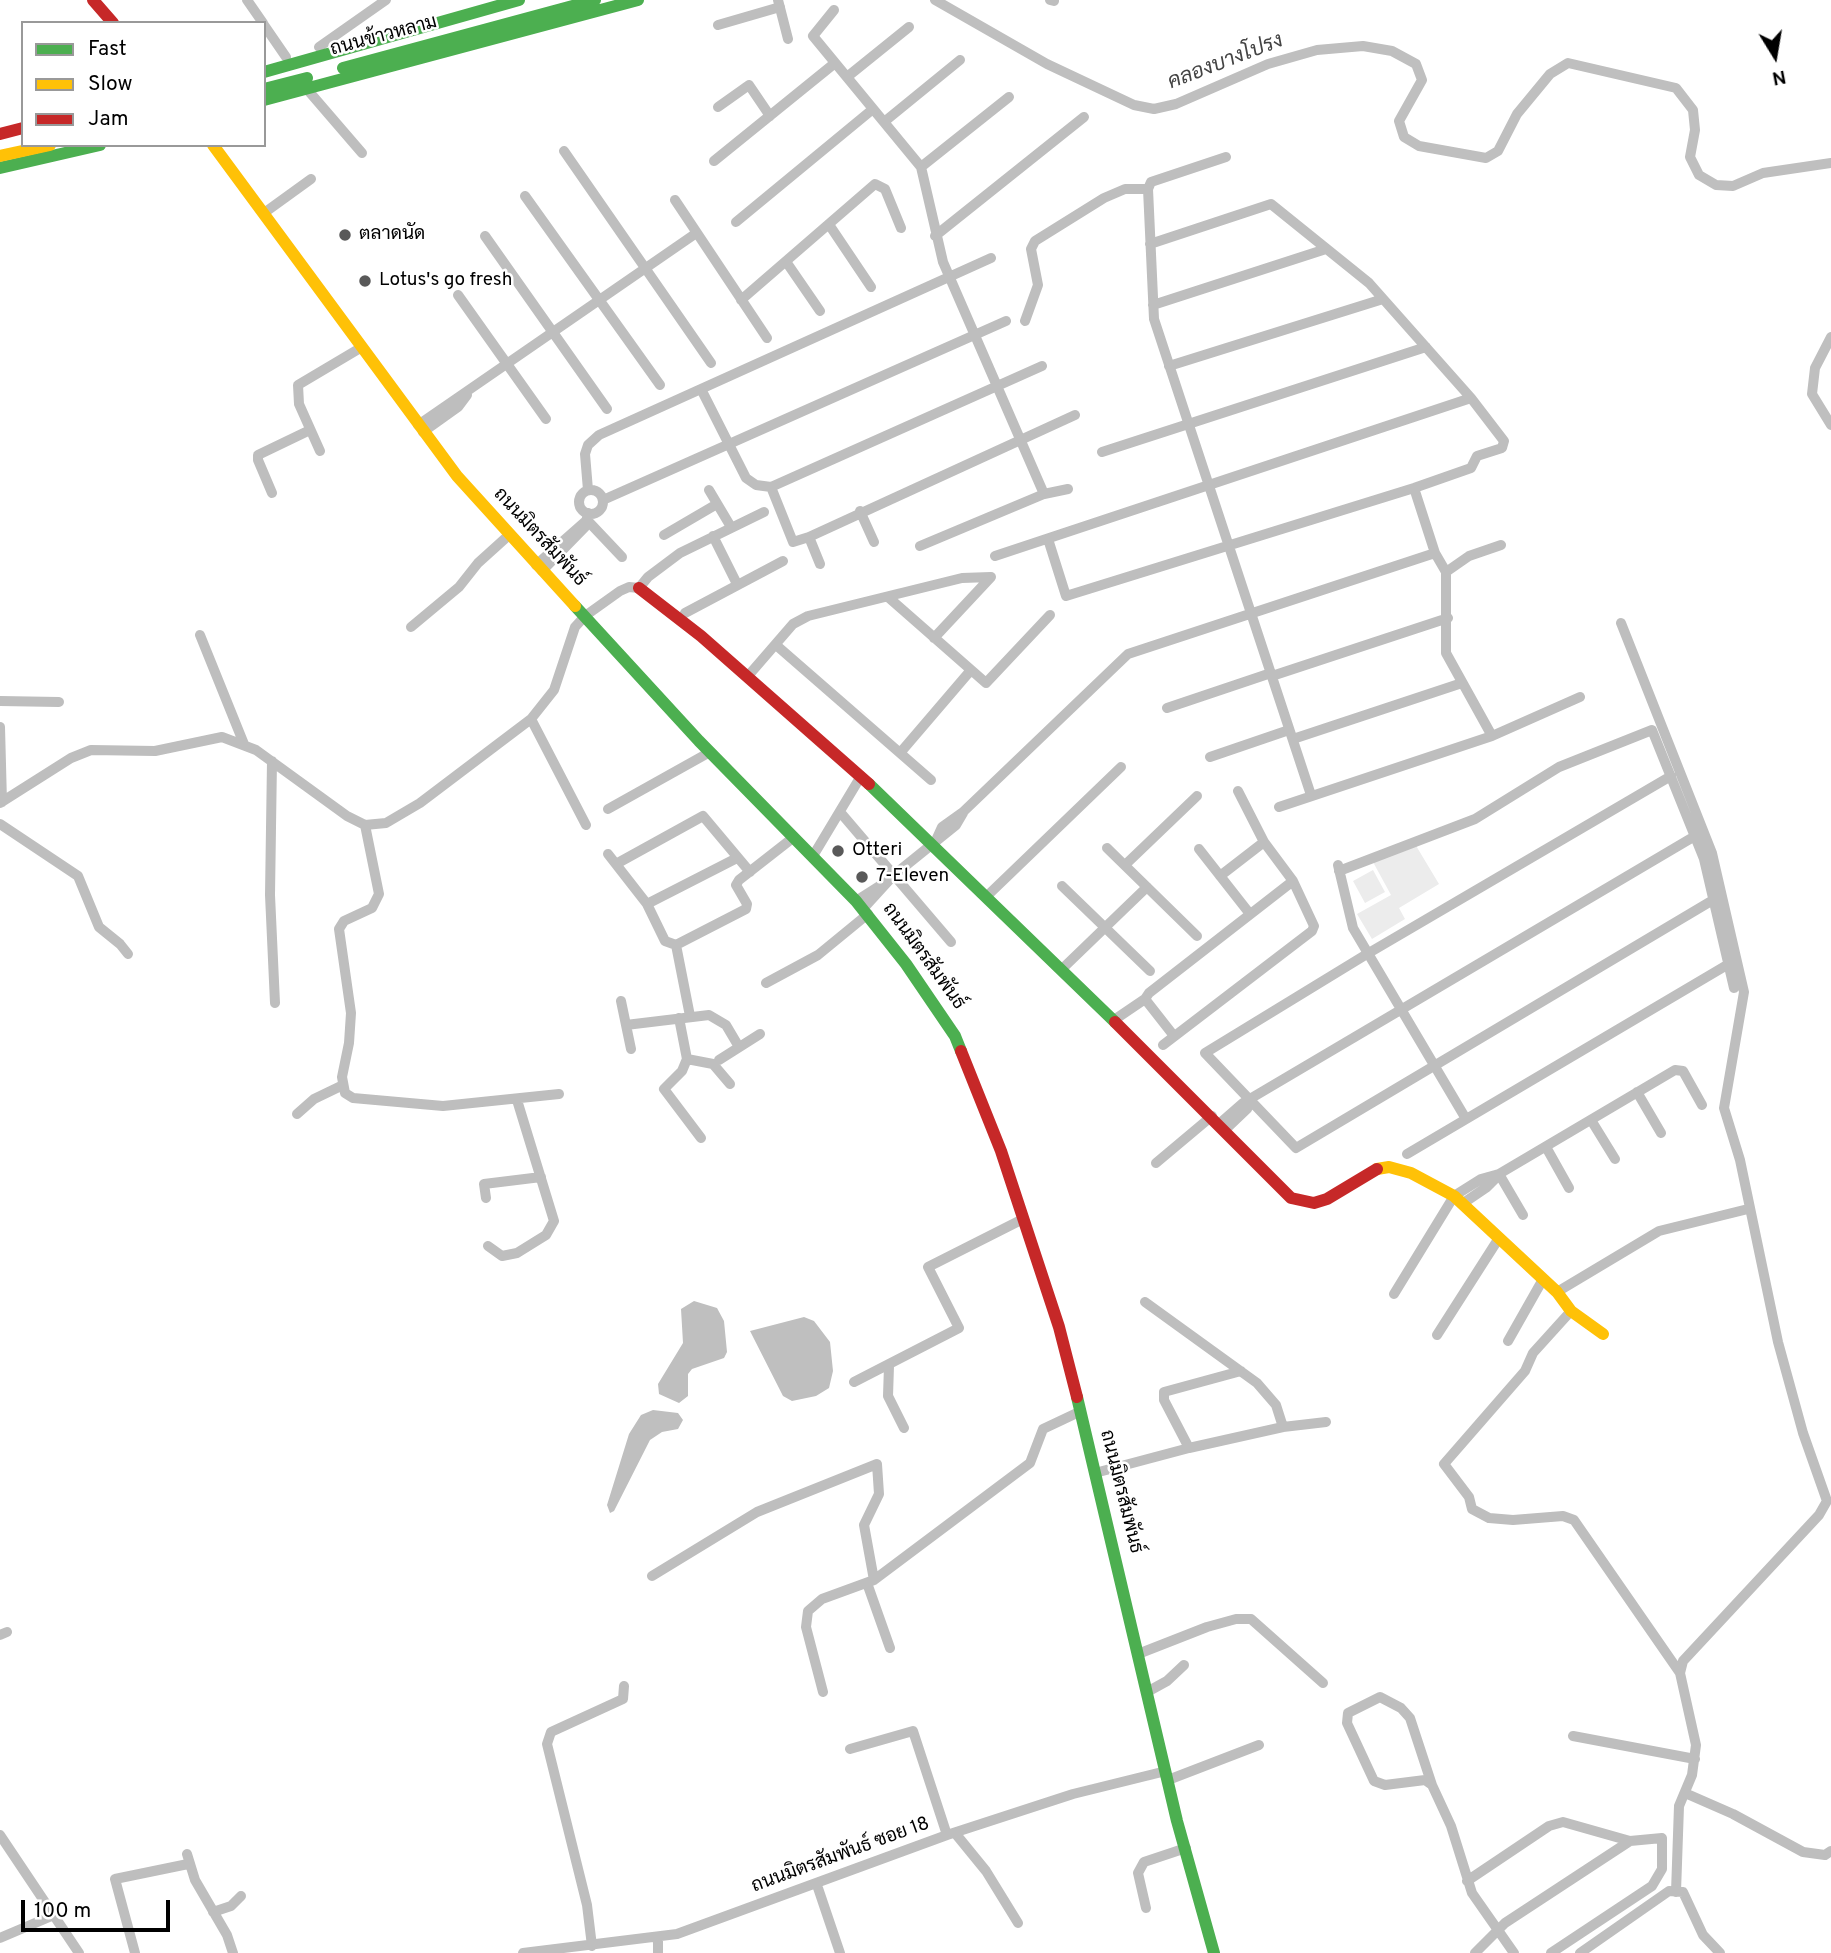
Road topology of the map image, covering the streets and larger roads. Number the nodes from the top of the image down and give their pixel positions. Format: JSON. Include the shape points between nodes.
{"nodes":[{"id":1,"x":93,"y":0,"type":"edge"},
{"id":2,"x":247,"y":0,"type":"edge"},
{"id":3,"x":386,"y":0,"type":"edge"},
{"id":4,"x":493,"y":0,"type":"edge"},
{"id":5,"x":519,"y":0,"type":"edge"},
{"id":6,"x":595,"y":0,"type":"edge"},
{"id":7,"x":638,"y":0,"type":"edge"},
{"id":8,"x":778,"y":4,"type":"edge"},
{"id":9,"x":834,"y":10,"type":"dead end"},
{"id":10,"x":111,"y":21,"type":"edge"},
{"id":11,"x":262,"y":21,"type":"edge"},
{"id":12,"x":718,"y":25,"type":"dead end"},
{"id":13,"x":266,"y":27,"type":"edge"},
{"id":14,"x":909,"y":27,"type":"dead end"},
{"id":15,"x":357,"y":37,"type":"junction"},
{"id":16,"x":788,"y":39,"type":"dead end"},
{"id":17,"x":319,"y":47,"type":"junction"},
{"id":18,"x":286,"y":57,"type":"junction"},
{"id":19,"x":960,"y":60,"type":"dead end"},
{"id":20,"x":266,"y":62,"type":"edge"},
{"id":21,"x":835,"y":63,"type":"junction"},
{"id":22,"x":266,"y":71,"type":"edge"},
{"id":23,"x":367,"y":72,"type":"junction"},
{"id":24,"x":847,"y":77,"type":"junction"},
{"id":25,"x":266,"y":88,"type":"edge"},
{"id":26,"x":306,"y":88,"type":"junction"},
{"id":27,"x":1009,"y":97,"type":"dead end"},
{"id":28,"x":266,"y":99,"type":"edge"},
{"id":29,"x":718,"y":107,"type":"dead end"},
{"id":30,"x":873,"y":109,"type":"junction"},
{"id":31,"x":770,"y":116,"type":"junction"},
{"id":32,"x":1084,"y":117,"type":"dead end"},
{"id":33,"x":884,"y":122,"type":"junction"},
{"id":34,"x":21,"y":132,"type":"edge"},
{"id":35,"x":0,"y":134,"type":"edge"},
{"id":36,"x":0,"y":143,"type":"edge"},
{"id":37,"x":39,"y":147,"type":"edge"},
{"id":38,"x":47,"y":147,"type":"edge"},
{"id":39,"x":92,"y":147,"type":"edge"},
{"id":40,"x":215,"y":147,"type":"edge"},
{"id":41,"x":564,"y":151,"type":"dead end"},
{"id":42,"x":362,"y":153,"type":"dead end"},
{"id":43,"x":0,"y":156,"type":"edge"},
{"id":44,"x":1226,"y":158,"type":"dead end"},
{"id":45,"x":714,"y":161,"type":"dead end"},
{"id":46,"x":29,"y":163,"type":"junction"},
{"id":47,"x":921,"y":167,"type":"junction"},
{"id":48,"x":0,"y":168,"type":"edge"},
{"id":49,"x":311,"y":179,"type":"dead end"},
{"id":50,"x":1148,"y":190,"type":"junction"},
{"id":51,"x":525,"y":195,"type":"dead end"},
{"id":52,"x":675,"y":200,"type":"dead end"},
{"id":53,"x":264,"y":213,"type":"junction"},
{"id":54,"x":736,"y":222,"type":"dead end"},
{"id":55,"x":830,"y":226,"type":"junction"},
{"id":56,"x":901,"y":228,"type":"dead end"},
{"id":57,"x":695,"y":233,"type":"junction"},
{"id":58,"x":485,"y":236,"type":"dead end"},
{"id":59,"x":935,"y":236,"type":"junction"},
{"id":60,"x":1150,"y":244,"type":"junction"},
{"id":61,"x":1326,"y":249,"type":"junction"},
{"id":62,"x":991,"y":258,"type":"dead end"},
{"id":63,"x":787,"y":262,"type":"junction"},
{"id":64,"x":644,"y":270,"type":"junction"},
{"id":65,"x":950,"y":278,"type":"junction"},
{"id":66,"x":871,"y":287,"type":"dead end"},
{"id":67,"x":458,"y":295,"type":"dead end"},
{"id":68,"x":1383,"y":299,"type":"junction"},
{"id":69,"x":741,"y":300,"type":"junction"},
{"id":70,"x":599,"y":301,"type":"junction"},
{"id":71,"x":1153,"y":305,"type":"junction"},
{"id":72,"x":820,"y":311,"type":"dead end"},
{"id":73,"x":1006,"y":321,"type":"dead end"},
{"id":74,"x":1025,"y":321,"type":"dead end"},
{"id":75,"x":555,"y":332,"type":"junction"},
{"id":76,"x":975,"y":335,"type":"junction"},
{"id":77,"x":767,"y":338,"type":"dead end"},
{"id":78,"x":362,"y":347,"type":"junction"},
{"id":79,"x":1426,"y":347,"type":"junction"},
{"id":80,"x":712,"y":363,"type":"dead end"},
{"id":81,"x":508,"y":365,"type":"junction"},
{"id":82,"x":1042,"y":366,"type":"dead end"},
{"id":83,"x":1169,"y":366,"type":"junction"},
{"id":84,"x":660,"y":385,"type":"dead end"},
{"id":85,"x":998,"y":387,"type":"junction"},
{"id":86,"x":701,"y":389,"type":"junction"},
{"id":87,"x":1471,"y":398,"type":"junction"},
{"id":88,"x":607,"y":409,"type":"dead end"},
{"id":89,"x":1075,"y":415,"type":"dead end"},
{"id":90,"x":546,"y":419,"type":"dead end"},
{"id":91,"x":1189,"y":425,"type":"junction"},
{"id":92,"x":421,"y":428,"type":"junction"},
{"id":93,"x":310,"y":430,"type":"junction"},
{"id":94,"x":1020,"y":440,"type":"junction"},
{"id":95,"x":727,"y":446,"type":"junction"},
{"id":96,"x":320,"y":451,"type":"dead end"},
{"id":97,"x":1102,"y":452,"type":"dead end"},
{"id":98,"x":1208,"y":484,"type":"junction"},
{"id":99,"x":771,"y":487,"type":"junction"},
{"id":100,"x":1414,"y":488,"type":"junction"},
{"id":101,"x":1068,"y":489,"type":"dead end"},
{"id":102,"x":588,"y":490,"type":"junction"},
{"id":103,"x":709,"y":490,"type":"dead end"},
{"id":104,"x":272,"y":493,"type":"dead end"},
{"id":105,"x":1044,"y":494,"type":"junction"},
{"id":106,"x":603,"y":500,"type":"junction"},
{"id":107,"x":718,"y":504,"type":"junction"},
{"id":108,"x":764,"y":512,"type":"dead end"},
{"id":109,"x":860,"y":512,"type":"junction"},
{"id":110,"x":587,"y":517,"type":"junction"},
{"id":111,"x":731,"y":527,"type":"junction"},
{"id":112,"x":509,"y":534,"type":"junction"},
{"id":113,"x":664,"y":535,"type":"dead end"},
{"id":114,"x":713,"y":536,"type":"junction"},
{"id":115,"x":809,"y":537,"type":"junction"},
{"id":116,"x":1048,"y":539,"type":"junction"},
{"id":117,"x":874,"y":542,"type":"dead end"},
{"id":118,"x":1501,"y":545,"type":"dead end"},
{"id":119,"x":920,"y":546,"type":"dead end"},
{"id":120,"x":1229,"y":547,"type":"junction"},
{"id":121,"x":1435,"y":553,"type":"junction"},
{"id":122,"x":995,"y":556,"type":"dead end"},
{"id":123,"x":622,"y":557,"type":"dead end"},
{"id":124,"x":783,"y":561,"type":"dead end"},
{"id":125,"x":820,"y":564,"type":"dead end"},
{"id":126,"x":539,"y":568,"type":"junction"},
{"id":127,"x":1446,"y":572,"type":"junction"},
{"id":128,"x":737,"y":584,"type":"junction"},
{"id":129,"x":639,"y":588,"type":"junction"},
{"id":130,"x":888,"y":597,"type":"junction"},
{"id":131,"x":1251,"y":612,"type":"junction"},
{"id":132,"x":685,"y":613,"type":"dead end"},
{"id":133,"x":1050,"y":615,"type":"dead end"},
{"id":134,"x":585,"y":616,"type":"junction"},
{"id":135,"x":1448,"y":618,"type":"junction"},
{"id":136,"x":1621,"y":623,"type":"dead end"},
{"id":137,"x":411,"y":627,"type":"dead end"},
{"id":138,"x":200,"y":635,"type":"dead end"},
{"id":139,"x":934,"y":638,"type":"junction"},
{"id":140,"x":776,"y":645,"type":"junction"},
{"id":141,"x":971,"y":670,"type":"junction"},
{"id":142,"x":1271,"y":674,"type":"junction"},
{"id":143,"x":748,"y":676,"type":"junction"},
{"id":144,"x":1462,"y":683,"type":"junction"},
{"id":145,"x":1580,"y":697,"type":"dead end"},
{"id":146,"x":0,"y":701,"type":"edge"},
{"id":147,"x":59,"y":702,"type":"dead end"},
{"id":148,"x":1167,"y":708,"type":"dead end"},
{"id":149,"x":531,"y":719,"type":"junction"},
{"id":150,"x":0,"y":727,"type":"edge"},
{"id":151,"x":1291,"y":735,"type":"junction"},
{"id":152,"x":1492,"y":736,"type":"junction"},
{"id":153,"x":244,"y":744,"type":"junction"},
{"id":154,"x":710,"y":752,"type":"junction"},
{"id":155,"x":900,"y":753,"type":"junction"},
{"id":156,"x":1210,"y":757,"type":"dead end"},
{"id":157,"x":272,"y":761,"type":"junction"},
{"id":158,"x":1121,"y":767,"type":"dead end"},
{"id":159,"x":861,"y":776,"type":"junction"},
{"id":160,"x":1671,"y":776,"type":"junction"},
{"id":161,"x":931,"y":780,"type":"dead end"},
{"id":162,"x":1238,"y":791,"type":"dead end"},
{"id":163,"x":1311,"y":795,"type":"junction"},
{"id":164,"x":1197,"y":796,"type":"dead end"},
{"id":165,"x":1,"y":803,"type":"edge"},
{"id":166,"x":1279,"y":807,"type":"dead end"},
{"id":167,"x":608,"y":809,"type":"dead end"},
{"id":168,"x":840,"y":812,"type":"junction"},
{"id":169,"x":0,"y":824,"type":"edge"},
{"id":170,"x":365,"y":825,"type":"junction"},
{"id":171,"x":586,"y":825,"type":"dead end"},
{"id":172,"x":1695,"y":836,"type":"junction"},
{"id":173,"x":794,"y":837,"type":"junction"},
{"id":174,"x":935,"y":841,"type":"junction"},
{"id":175,"x":1264,"y":842,"type":"junction"},
{"id":176,"x":1107,"y":848,"type":"dead end"},
{"id":177,"x":1199,"y":849,"type":"dead end"},
{"id":178,"x":608,"y":854,"type":"dead end"},
{"id":179,"x":813,"y":856,"type":"junction"},
{"id":180,"x":737,"y":858,"type":"junction"},
{"id":181,"x":616,"y":864,"type":"junction"},
{"id":182,"x":1125,"y":865,"type":"junction"},
{"id":183,"x":750,"y":872,"type":"junction"},
{"id":184,"x":1220,"y":876,"type":"junction"},
{"id":185,"x":892,"y":877,"type":"junction"},
{"id":186,"x":1293,"y":881,"type":"junction"},
{"id":187,"x":1062,"y":887,"type":"dead end"},
{"id":188,"x":1147,"y":887,"type":"junction"},
{"id":189,"x":987,"y":896,"type":"junction"},
{"id":190,"x":1713,"y":900,"type":"junction"},
{"id":191,"x":647,"y":904,"type":"junction"},
{"id":192,"x":862,"y":908,"type":"junction"},
{"id":193,"x":1250,"y":914,"type":"junction"},
{"id":194,"x":1106,"y":929,"type":"junction"},
{"id":195,"x":1197,"y":936,"type":"dead end"},
{"id":196,"x":951,"y":942,"type":"dead end"},
{"id":197,"x":676,"y":945,"type":"junction"},
{"id":198,"x":128,"y":954,"type":"dead end"},
{"id":199,"x":1367,"y":954,"type":"junction"},
{"id":200,"x":1727,"y":965,"type":"junction"},
{"id":201,"x":1064,"y":971,"type":"junction"},
{"id":202,"x":1150,"y":971,"type":"dead end"},
{"id":203,"x":766,"y":983,"type":"dead end"},
{"id":204,"x":1734,"y":988,"type":"dead end"},
{"id":205,"x":1145,"y":999,"type":"junction"},
{"id":206,"x":621,"y":1001,"type":"dead end"},
{"id":207,"x":275,"y":1003,"type":"dead end"},
{"id":208,"x":1401,"y":1011,"type":"junction"},
{"id":209,"x":685,"y":1017,"type":"junction"},
{"id":210,"x":1116,"y":1022,"type":"junction"},
{"id":211,"x":626,"y":1025,"type":"junction"},
{"id":212,"x":760,"y":1034,"type":"dead end"},
{"id":213,"x":1174,"y":1036,"type":"junction"},
{"id":214,"x":1163,"y":1045,"type":"dead end"},
{"id":215,"x":740,"y":1047,"type":"junction"},
{"id":216,"x":631,"y":1049,"type":"dead end"},
{"id":217,"x":687,"y":1059,"type":"junction"},
{"id":218,"x":719,"y":1059,"type":"dead end"},
{"id":219,"x":1434,"y":1066,"type":"junction"},
{"id":220,"x":730,"y":1084,"type":"dead end"},
{"id":221,"x":341,"y":1086,"type":"junction"},
{"id":222,"x":1637,"y":1092,"type":"junction"},
{"id":223,"x":559,"y":1094,"type":"dead end"},
{"id":224,"x":517,"y":1100,"type":"junction"},
{"id":225,"x":1251,"y":1101,"type":"junction"},
{"id":226,"x":1702,"y":1105,"type":"dead end"},
{"id":227,"x":297,"y":1114,"type":"dead end"},
{"id":228,"x":1466,"y":1119,"type":"junction"},
{"id":229,"x":1591,"y":1120,"type":"junction"},
{"id":230,"x":1219,"y":1123,"type":"junction"},
{"id":231,"x":1661,"y":1133,"type":"dead end"},
{"id":232,"x":701,"y":1138,"type":"dead end"},
{"id":233,"x":1546,"y":1147,"type":"junction"},
{"id":234,"x":1407,"y":1154,"type":"dead end"},
{"id":235,"x":1615,"y":1159,"type":"dead end"},
{"id":236,"x":1156,"y":1163,"type":"dead end"},
{"id":237,"x":1499,"y":1174,"type":"junction"},
{"id":238,"x":541,"y":1177,"type":"junction"},
{"id":239,"x":1569,"y":1188,"type":"dead end"},
{"id":240,"x":486,"y":1198,"type":"dead end"},
{"id":241,"x":1458,"y":1200,"type":"junction"},
{"id":242,"x":1748,"y":1209,"type":"junction"},
{"id":243,"x":1523,"y":1215,"type":"dead end"},
{"id":244,"x":1023,"y":1219,"type":"junction"},
{"id":245,"x":1499,"y":1238,"type":"junction"},
{"id":246,"x":488,"y":1247,"type":"dead end"},
{"id":247,"x":1542,"y":1281,"type":"junction"},
{"id":248,"x":1557,"y":1292,"type":"junction"},
{"id":249,"x":1394,"y":1294,"type":"dead end"},
{"id":250,"x":1144,"y":1302,"type":"dead end"},
{"id":251,"x":1571,"y":1311,"type":"junction"},
{"id":252,"x":1603,"y":1334,"type":"dead end"},
{"id":253,"x":1437,"y":1335,"type":"dead end"},
{"id":254,"x":1508,"y":1341,"type":"dead end"},
{"id":255,"x":889,"y":1366,"type":"junction"},
{"id":256,"x":1241,"y":1371,"type":"junction"},
{"id":257,"x":854,"y":1382,"type":"dead end"},
{"id":258,"x":1079,"y":1412,"type":"junction"},
{"id":259,"x":1326,"y":1422,"type":"dead end"},
{"id":260,"x":1283,"y":1427,"type":"junction"},
{"id":261,"x":904,"y":1428,"type":"dead end"},
{"id":262,"x":1189,"y":1448,"type":"junction"},
{"id":263,"x":1095,"y":1473,"type":"junction"},
{"id":264,"x":652,"y":1576,"type":"dead end"},
{"id":265,"x":871,"y":1581,"type":"junction"},
{"id":266,"x":890,"y":1648,"type":"dead end"},
{"id":267,"x":1138,"y":1654,"type":"junction"},
{"id":268,"x":1184,"y":1665,"type":"dead end"},
{"id":269,"x":1680,"y":1673,"type":"junction"},
{"id":270,"x":1323,"y":1683,"type":"dead end"},
{"id":271,"x":624,"y":1686,"type":"dead end"},
{"id":272,"x":823,"y":1692,"type":"dead end"},
{"id":273,"x":1147,"y":1692,"type":"junction"},
{"id":274,"x":1573,"y":1736,"type":"dead end"},
{"id":275,"x":1259,"y":1745,"type":"dead end"},
{"id":276,"x":850,"y":1749,"type":"dead end"},
{"id":277,"x":1695,"y":1759,"type":"junction"},
{"id":278,"x":1167,"y":1775,"type":"junction"},
{"id":279,"x":1432,"y":1784,"type":"junction"},
{"id":280,"x":1685,"y":1793,"type":"junction"},
{"id":281,"x":951,"y":1834,"type":"junction"},
{"id":282,"x":0,"y":1835,"type":"edge"},
{"id":283,"x":1630,"y":1841,"type":"junction"},
{"id":284,"x":1186,"y":1849,"type":"junction"},
{"id":285,"x":1831,"y":1851,"type":"edge"},
{"id":286,"x":1467,"y":1881,"type":"junction"},
{"id":287,"x":817,"y":1885,"type":"junction"},
{"id":288,"x":1676,"y":1892,"type":"junction"},
{"id":289,"x":242,"y":1896,"type":"dead end"},
{"id":290,"x":1146,"y":1909,"type":"dead end"},
{"id":291,"x":213,"y":1912,"type":"junction"},
{"id":292,"x":54,"y":1915,"type":"junction"},
{"id":293,"x":1018,"y":1923,"type":"dead end"},
{"id":294,"x":1497,"y":1933,"type":"junction"},
{"id":295,"x":0,"y":1938,"type":"edge"},
{"id":296,"x":659,"y":1938,"type":"junction"},
{"id":297,"x":592,"y":1946,"type":"junction"},
{"id":298,"x":1593,"y":1949,"type":"edge"},
{"id":299,"x":79,"y":1953,"type":"edge"},
{"id":300,"x":135,"y":1953,"type":"edge"},
{"id":301,"x":233,"y":1953,"type":"edge"},
{"id":302,"x":523,"y":1953,"type":"edge"},
{"id":303,"x":658,"y":1953,"type":"edge"},
{"id":304,"x":840,"y":1953,"type":"edge"},
{"id":305,"x":1214,"y":1953,"type":"edge"},
{"id":306,"x":1475,"y":1953,"type":"edge"},
{"id":307,"x":1514,"y":1953,"type":"edge"},
{"id":308,"x":1551,"y":1953,"type":"edge"},
{"id":309,"x":1580,"y":1953,"type":"edge"},
{"id":310,"x":1720,"y":1953,"type":"edge"}],
"edges":[{"from":1,"to":10,"type":"street"},
{"from":2,"to":11,"type":"street"},
{"from":3,"to":17,"type":"street"},
{"from":4,"to":15,"type":"street"},
{"from":5,"to":22,"type":"street","name":"ถนนข้าวหลาม"},
{"from":6,"to":25,"type":"street","name":"ถนนข้าวหลาม"},
{"from":7,"to":23,"type":"street"},
{"from":8,"to":12,"type":"street"},
{"from":8,"to":16,"type":"street"},
{"from":9,"to":21,"type":"street","via":[[813,36]]},
{"from":13,"to":18,"type":"street"},
{"from":14,"to":24,"type":"street"},
{"from":15,"to":17,"type":"street"},
{"from":15,"to":23,"type":"street","via":[[333,51],[329,64],[341,73]]},
{"from":17,"to":18,"type":"street"},
{"from":18,"to":20,"type":"street"},
{"from":19,"to":33,"type":"street"},
{"from":21,"to":24,"type":"street"},
{"from":21,"to":31,"type":"street"},
{"from":23,"to":26,"type":"street"},
{"from":24,"to":30,"type":"street"},
{"from":26,"to":28,"type":"street"},
{"from":26,"to":42,"type":"street"},
{"from":27,"to":47,"type":"street"},
{"from":29,"to":31,"type":"street","via":[[749,85]]},
{"from":30,"to":33,"type":"street"},
{"from":30,"to":54,"type":"street"},
{"from":31,"to":45,"type":"street"},
{"from":32,"to":59,"type":"street"},
{"from":33,"to":47,"type":"street"},
{"from":34,"to":35,"type":"street"},
{"from":34,"to":36,"type":"street"},
{"from":37,"to":43,"type":"street"},
{"from":38,"to":46,"type":"street","via":[[41,157]]},
{"from":39,"to":46,"type":"street"},
{"from":40,"to":53,"type":"street","name":"ถนนมิตรสัมพันธ์"},
{"from":41,"to":64,"type":"street"},
{"from":44,"to":50,"type":"street","via":[[1151,182]]},
{"from":46,"to":48,"type":"street"},
{"from":47,"to":59,"type":"street"},
{"from":49,"to":53,"type":"street"},
{"from":50,"to":60,"type":"street"},
{"from":50,"to":74,"type":"street","via":[[1125,189],[1104,198],[1035,241],[1031,249],[1038,285]]},
{"from":51,"to":70,"type":"street"},
{"from":52,"to":57,"type":"street"},
{"from":53,"to":78,"type":"street","name":"ถนนมิตรสัมพันธ์"},
{"from":55,"to":56,"type":"street","via":[[875,184],[885,189]]},
{"from":55,"to":63,"type":"street"},
{"from":55,"to":66,"type":"street"},
{"from":57,"to":64,"type":"street"},
{"from":57,"to":69,"type":"street"},
{"from":58,"to":75,"type":"street"},
{"from":59,"to":65,"type":"street"},
{"from":60,"to":61,"type":"street","via":[[1271,204]]},
{"from":60,"to":71,"type":"street"},
{"from":61,"to":68,"type":"street"},
{"from":61,"to":71,"type":"street"},
{"from":62,"to":65,"type":"street"},
{"from":63,"to":69,"type":"street"},
{"from":63,"to":72,"type":"street"},
{"from":64,"to":70,"type":"street"},
{"from":64,"to":80,"type":"street"},
{"from":65,"to":76,"type":"street"},
{"from":65,"to":86,"type":"street"},
{"from":67,"to":81,"type":"street"},
{"from":68,"to":79,"type":"street"},
{"from":68,"to":83,"type":"street"},
{"from":69,"to":77,"type":"street"},
{"from":70,"to":75,"type":"street"},
{"from":70,"to":84,"type":"street"},
{"from":71,"to":83,"type":"street"},
{"from":73,"to":76,"type":"street"},
{"from":75,"to":81,"type":"street"},
{"from":75,"to":88,"type":"street"},
{"from":76,"to":85,"type":"street"},
{"from":76,"to":95,"type":"street"},
{"from":78,"to":92,"type":"street","name":"ถนนมิตรสัมพันธ์"},
{"from":78,"to":93,"type":"street","via":[[298,385],[299,404]]},
{"from":79,"to":87,"type":"street"},
{"from":79,"to":91,"type":"street"},
{"from":81,"to":90,"type":"street"},
{"from":81,"to":92,"type":"street"},
{"from":82,"to":85,"type":"street"},
{"from":83,"to":91,"type":"street"},
{"from":85,"to":94,"type":"street"},
{"from":85,"to":99,"type":"street"},
{"from":86,"to":95,"type":"street"},
{"from":86,"to":102,"type":"street","via":[[592,440],[585,454]]},
{"from":87,"to":98,"type":"street"},
{"from":87,"to":100,"type":"street","via":[[1504,441],[1502,448],[1477,456],[1471,468]]},
{"from":89,"to":94,"type":"street"},
{"from":91,"to":97,"type":"street"},
{"from":91,"to":98,"type":"street"},
{"from":92,"to":112,"type":"street","name":"ถนนมิตรสัมพันธ์"},
{"from":93,"to":96,"type":"street"},
{"from":93,"to":104,"type":"street","via":[[258,455]]},
{"from":94,"to":105,"type":"street"},
{"from":94,"to":109,"type":"street"},
{"from":95,"to":99,"type":"street","via":[[746,478]]},
{"from":95,"to":106,"type":"street"},
{"from":98,"to":116,"type":"street"},
{"from":98,"to":120,"type":"street"},
{"from":99,"to":115,"type":"street","via":[[793,542]]},
{"from":100,"to":120,"type":"street"},
{"from":100,"to":121,"type":"street"},
{"from":101,"to":105,"type":"street"},
{"from":102,"to":106,"type":"street","via":[[596,491]]},
{"from":102,"to":110,"type":"street","via":[[579,502]]},
{"from":103,"to":107,"type":"street"},
{"from":105,"to":119,"type":"street"},
{"from":106,"to":110,"type":"street","via":[[599,510]]},
{"from":107,"to":111,"type":"street"},
{"from":107,"to":113,"type":"street"},
{"from":108,"to":111,"type":"street"},
{"from":109,"to":115,"type":"street"},
{"from":109,"to":117,"type":"street"},
{"from":110,"to":123,"type":"street"},
{"from":110,"to":126,"type":"street"},
{"from":111,"to":114,"type":"street"},
{"from":112,"to":126,"type":"street","name":"ถนนมิตรสัมพันธ์"},
{"from":112,"to":137,"type":"street"},
{"from":114,"to":128,"type":"street"},
{"from":114,"to":129,"type":"street","via":[[680,553]]},
{"from":115,"to":125,"type":"street"},
{"from":116,"to":120,"type":"street","via":[[1066,596]]},
{"from":116,"to":122,"type":"street"},
{"from":118,"to":127,"type":"street","via":[[1469,556]]},
{"from":120,"to":131,"type":"street"},
{"from":121,"to":127,"type":"street"},
{"from":121,"to":131,"type":"street"},
{"from":124,"to":128,"type":"street"},
{"from":126,"to":134,"type":"street","name":"ถนนมิตรสัมพันธ์"},
{"from":127,"to":135,"type":"street"},
{"from":128,"to":132,"type":"street"},
{"from":129,"to":134,"type":"street","via":[[620,591]]},
{"from":129,"to":143,"type":"street"},
{"from":130,"to":139,"type":"street"},
{"from":130,"to":139,"type":"street","via":[[962,578],[991,577]]},
{"from":130,"to":140,"type":"street","via":[[807,616],[793,624]]},
{"from":131,"to":142,"type":"street"},
{"from":131,"to":174,"type":"street","via":[[1128,653]]},
{"from":133,"to":141,"type":"street","via":[[986,683]]},
{"from":134,"to":149,"type":"street","via":[[575,628],[554,691]]},
{"from":134,"to":154,"type":"street","name":"ถนนมิตรสัมพันธ์"},
{"from":135,"to":142,"type":"street"},
{"from":135,"to":144,"type":"street","via":[[1447,653]]},
{"from":136,"to":242,"type":"street","via":[[1712,853],[1744,992],[1724,1108],[1740,1160]]},
{"from":138,"to":153,"type":"street"},
{"from":139,"to":141,"type":"street"},
{"from":140,"to":143,"type":"street"},
{"from":140,"to":155,"type":"street"},
{"from":141,"to":155,"type":"street"},
{"from":142,"to":148,"type":"street"},
{"from":142,"to":151,"type":"street"},
{"from":143,"to":159,"type":"street"},
{"from":144,"to":151,"type":"street"},
{"from":144,"to":152,"type":"street"},
{"from":145,"to":152,"type":"street"},
{"from":146,"to":147,"type":"street"},
{"from":149,"to":170,"type":"street","via":[[401,816]]},
{"from":149,"to":171,"type":"street"},
{"from":150,"to":165,"type":"street"},
{"from":151,"to":156,"type":"street"},
{"from":151,"to":163,"type":"street"},
{"from":152,"to":163,"type":"street"},
{"from":153,"to":157,"type":"street"},
{"from":153,"to":165,"type":"street","via":[[222,737],[155,751],[91,750]]},
{"from":154,"to":167,"type":"street"},
{"from":154,"to":173,"type":"street","name":"ถนนมิตรสัมพันธ์"},
{"from":155,"to":161,"type":"street"},
{"from":157,"to":170,"type":"street"},
{"from":157,"to":207,"type":"street","via":[[270,895]]},
{"from":158,"to":189,"type":"street"},
{"from":159,"to":168,"type":"street"},
{"from":159,"to":174,"type":"street"},
{"from":160,"to":172,"type":"street"},
{"from":160,"to":199,"type":"street"},
{"from":160,"to":199,"type":"street","via":[[1652,730],[1559,767],[1475,819],[1338,868],[1353,928]]},
{"from":162,"to":175,"type":"street"},
{"from":163,"to":166,"type":"street"},
{"from":164,"to":182,"type":"street"},
{"from":168,"to":179,"type":"street"},
{"from":168,"to":185,"type":"street"},
{"from":169,"to":198,"type":"street","via":[[78,876],[99,927]]},
{"from":170,"to":221,"type":"street","via":[[379,894],[372,908],[339,929],[351,1013]]},
{"from":172,"to":190,"type":"street"},
{"from":172,"to":208,"type":"street"},
{"from":173,"to":179,"type":"street","name":"ถนนมิตรสัมพันธ์"},
{"from":173,"to":183,"type":"street"},
{"from":174,"to":185,"type":"street"},
{"from":174,"to":189,"type":"street"},
{"from":175,"to":184,"type":"street"},
{"from":175,"to":186,"type":"street"},
{"from":176,"to":182,"type":"street"},
{"from":177,"to":184,"type":"street"},
{"from":178,"to":181,"type":"street"},
{"from":179,"to":192,"type":"street","name":"ถนนมิตรสัมพันธ์"},
{"from":180,"to":181,"type":"street","via":[[704,816]]},
{"from":180,"to":183,"type":"street"},
{"from":180,"to":191,"type":"street"},
{"from":181,"to":191,"type":"street"},
{"from":182,"to":188,"type":"street"},
{"from":183,"to":197,"type":"street","via":[[737,885],[746,909]]},
{"from":184,"to":193,"type":"street"},
{"from":185,"to":192,"type":"street"},
{"from":185,"to":196,"type":"street"},
{"from":186,"to":193,"type":"street"},
{"from":186,"to":213,"type":"street","via":[[1312,919],[1312,931]]},
{"from":187,"to":194,"type":"street"},
{"from":188,"to":194,"type":"street"},
{"from":188,"to":195,"type":"street"},
{"from":189,"to":201,"type":"street"},
{"from":190,"to":200,"type":"street"},
{"from":190,"to":219,"type":"street"},
{"from":191,"to":197,"type":"street","via":[[664,941]]},
{"from":192,"to":203,"type":"street","via":[[818,955]]},
{"from":192,"to":244,"type":"street","name":"ถนนมิตรสัมพันธ์","via":[[955,1036]]},
{"from":193,"to":205,"type":"street"},
{"from":194,"to":201,"type":"street"},
{"from":194,"to":202,"type":"street"},
{"from":197,"to":209,"type":"street"},
{"from":199,"to":208,"type":"street"},
{"from":199,"to":225,"type":"street","via":[[1205,1054]]},
{"from":200,"to":204,"type":"street"},
{"from":200,"to":228,"type":"street"},
{"from":201,"to":210,"type":"street"},
{"from":205,"to":210,"type":"street"},
{"from":205,"to":213,"type":"street"},
{"from":206,"to":211,"type":"street"},
{"from":208,"to":219,"type":"street"},
{"from":208,"to":225,"type":"street"},
{"from":209,"to":211,"type":"street"},
{"from":209,"to":215,"type":"street","via":[[719,1019]]},
{"from":209,"to":217,"type":"street"},
{"from":210,"to":230,"type":"street"},
{"from":211,"to":216,"type":"street"},
{"from":212,"to":215,"type":"street"},
{"from":213,"to":214,"type":"street"},
{"from":215,"to":218,"type":"street"},
{"from":217,"to":220,"type":"street","via":[[713,1064]]},
{"from":217,"to":232,"type":"street","via":[[663,1089]]},
{"from":219,"to":225,"type":"street","via":[[1296,1147]]},
{"from":219,"to":228,"type":"street"},
{"from":221,"to":224,"type":"street","via":[[353,1098],[409,1104]]},
{"from":221,"to":227,"type":"street","via":[[314,1099]]},
{"from":222,"to":226,"type":"street","via":[[1675,1070],[1683,1071]]},
{"from":222,"to":229,"type":"street"},
{"from":222,"to":231,"type":"street"},
{"from":223,"to":224,"type":"street"},
{"from":224,"to":238,"type":"street"},
{"from":225,"to":230,"type":"street"},
{"from":228,"to":234,"type":"street"},
{"from":229,"to":233,"type":"street"},
{"from":229,"to":235,"type":"street"},
{"from":230,"to":236,"type":"street"},
{"from":230,"to":241,"type":"street","via":[[1292,1198],[1304,1203],[1327,1199],[1389,1167],[1411,1173]]},
{"from":233,"to":237,"type":"street"},
{"from":233,"to":239,"type":"street"},
{"from":237,"to":241,"type":"street","via":[[1481,1179]]},
{"from":237,"to":243,"type":"street"},
{"from":238,"to":240,"type":"street","via":[[484,1184]]},
{"from":238,"to":246,"type":"street","via":[[554,1221],[546,1235],[508,1256]]},
{"from":241,"to":245,"type":"street"},
{"from":241,"to":249,"type":"street"},
{"from":242,"to":248,"type":"street","via":[[1659,1231]]},
{"from":242,"to":269,"type":"street","via":[[1787,1377],[1827,1501],[1683,1661]]},
{"from":244,"to":255,"type":"street","via":[[928,1268],[959,1328]]},
{"from":244,"to":258,"type":"street","name":"ถนนมิตรสัมพันธ์","via":[[1059,1327]]},
{"from":245,"to":247,"type":"street"},
{"from":245,"to":253,"type":"street"},
{"from":247,"to":248,"type":"street"},
{"from":247,"to":254,"type":"street"},
{"from":248,"to":251,"type":"street"},
{"from":250,"to":256,"type":"street"},
{"from":251,"to":252,"type":"street"},
{"from":251,"to":269,"type":"street","via":[[1444,1464],[1472,1508],[1489,1518],[1563,1516],[1574,1520]]},
{"from":255,"to":257,"type":"street"},
{"from":255,"to":261,"type":"street","via":[[888,1396]]},
{"from":256,"to":260,"type":"street","via":[[1273,1401]]},
{"from":256,"to":262,"type":"street","via":[[1164,1392]]},
{"from":258,"to":263,"type":"street","name":"ถนนมิตรสัมพันธ์"},
{"from":258,"to":265,"type":"street","via":[[1043,1429],[1030,1463]]},
{"from":259,"to":260,"type":"street"},
{"from":260,"to":262,"type":"street"},
{"from":262,"to":263,"type":"street"},
{"from":263,"to":267,"type":"street","name":"ถนนมิตรสัมพันธ์"},
{"from":264,"to":265,"type":"street","via":[[757,1512],[877,1464],[880,1494],[864,1525]]},
{"from":265,"to":266,"type":"street"},
{"from":265,"to":272,"type":"street","via":[[822,1599],[808,1611],[806,1627]]},
{"from":267,"to":270,"type":"street","via":[[1207,1627],[1251,1619]]},
{"from":267,"to":273,"type":"street","name":"ถนนมิตรสัมพันธ์"},
{"from":268,"to":273,"type":"street"},
{"from":269,"to":277,"type":"street","via":[[1691,1711]]},
{"from":271,"to":297,"type":"street","via":[[623,1699],[551,1732],[547,1744],[587,1905]]},
{"from":273,"to":278,"type":"street","name":"ถนนมิตรสัมพันธ์"},
{"from":274,"to":277,"type":"street"},
{"from":275,"to":278,"type":"street","name":"ถนนมิตรสัมพันธ์ ซอย 18"},
{"from":276,"to":281,"type":"street","via":[[913,1731]]},
{"from":277,"to":280,"type":"street"},
{"from":278,"to":281,"type":"street","name":"ถนนมิตรสัมพันธ์ ซอย 18","via":[[1073,1794]]},
{"from":278,"to":284,"type":"street","name":"ถนนมิตรสัมพันธ์"},
{"from":279,"to":279,"type":"street","via":[[1426,1780],[1385,1785],[1374,1781],[1347,1723],[1348,1713],[1380,1697],[1401,1708],[1410,1718]]},
{"from":279,"to":286,"type":"street","via":[[1451,1826]]},
{"from":280,"to":285,"type":"street","via":[[1803,1852],[1825,1855]]},
{"from":280,"to":288,"type":"street","via":[[1679,1806]]},
{"from":281,"to":287,"type":"street","name":"ถนนมิตรสัมพันธ์ ซอย 18"},
{"from":281,"to":293,"type":"street","via":[[986,1871]]},
{"from":282,"to":292,"type":"street"},
{"from":283,"to":286,"type":"street","via":[[1570,1823],[1556,1824]]},
{"from":283,"to":294,"type":"street","via":[[1505,1923]]},
{"from":283,"to":308,"type":"street","via":[[1662,1838],[1662,1869],[1652,1886]]},
{"from":284,"to":290,"type":"street","via":[[1144,1862],[1138,1873]]},
{"from":284,"to":305,"type":"street","name":"ถนนมิตรสัมพันธ์"},
{"from":286,"to":294,"type":"street"},
{"from":287,"to":296,"type":"street","name":"ถนนมิตรสัมพันธ์ ซอย 18"},
{"from":287,"to":304,"type":"street"},
{"from":288,"to":298,"type":"street","via":[[1669,1891]]},
{"from":288,"to":310,"type":"street","via":[[1683,1892],[1703,1935]]},
{"from":289,"to":291,"type":"street","via":[[232,1906]]},
{"from":291,"to":300,"type":"street","via":[[187,1859],[114,1879]]},
{"from":291,"to":301,"type":"street"},
{"from":292,"to":295,"type":"street"},
{"from":292,"to":299,"type":"street"},
{"from":294,"to":306,"type":"street"},
{"from":294,"to":307,"type":"street"},
{"from":296,"to":297,"type":"street","name":"ถนนมิตรสัมพันธ์ ซอย 18"},
{"from":296,"to":303,"type":"street"},
{"from":297,"to":302,"type":"street","name":"ถนนมิตรสัมพันธ์ ซอย 18"},
{"from":298,"to":309,"type":"street"}]}
